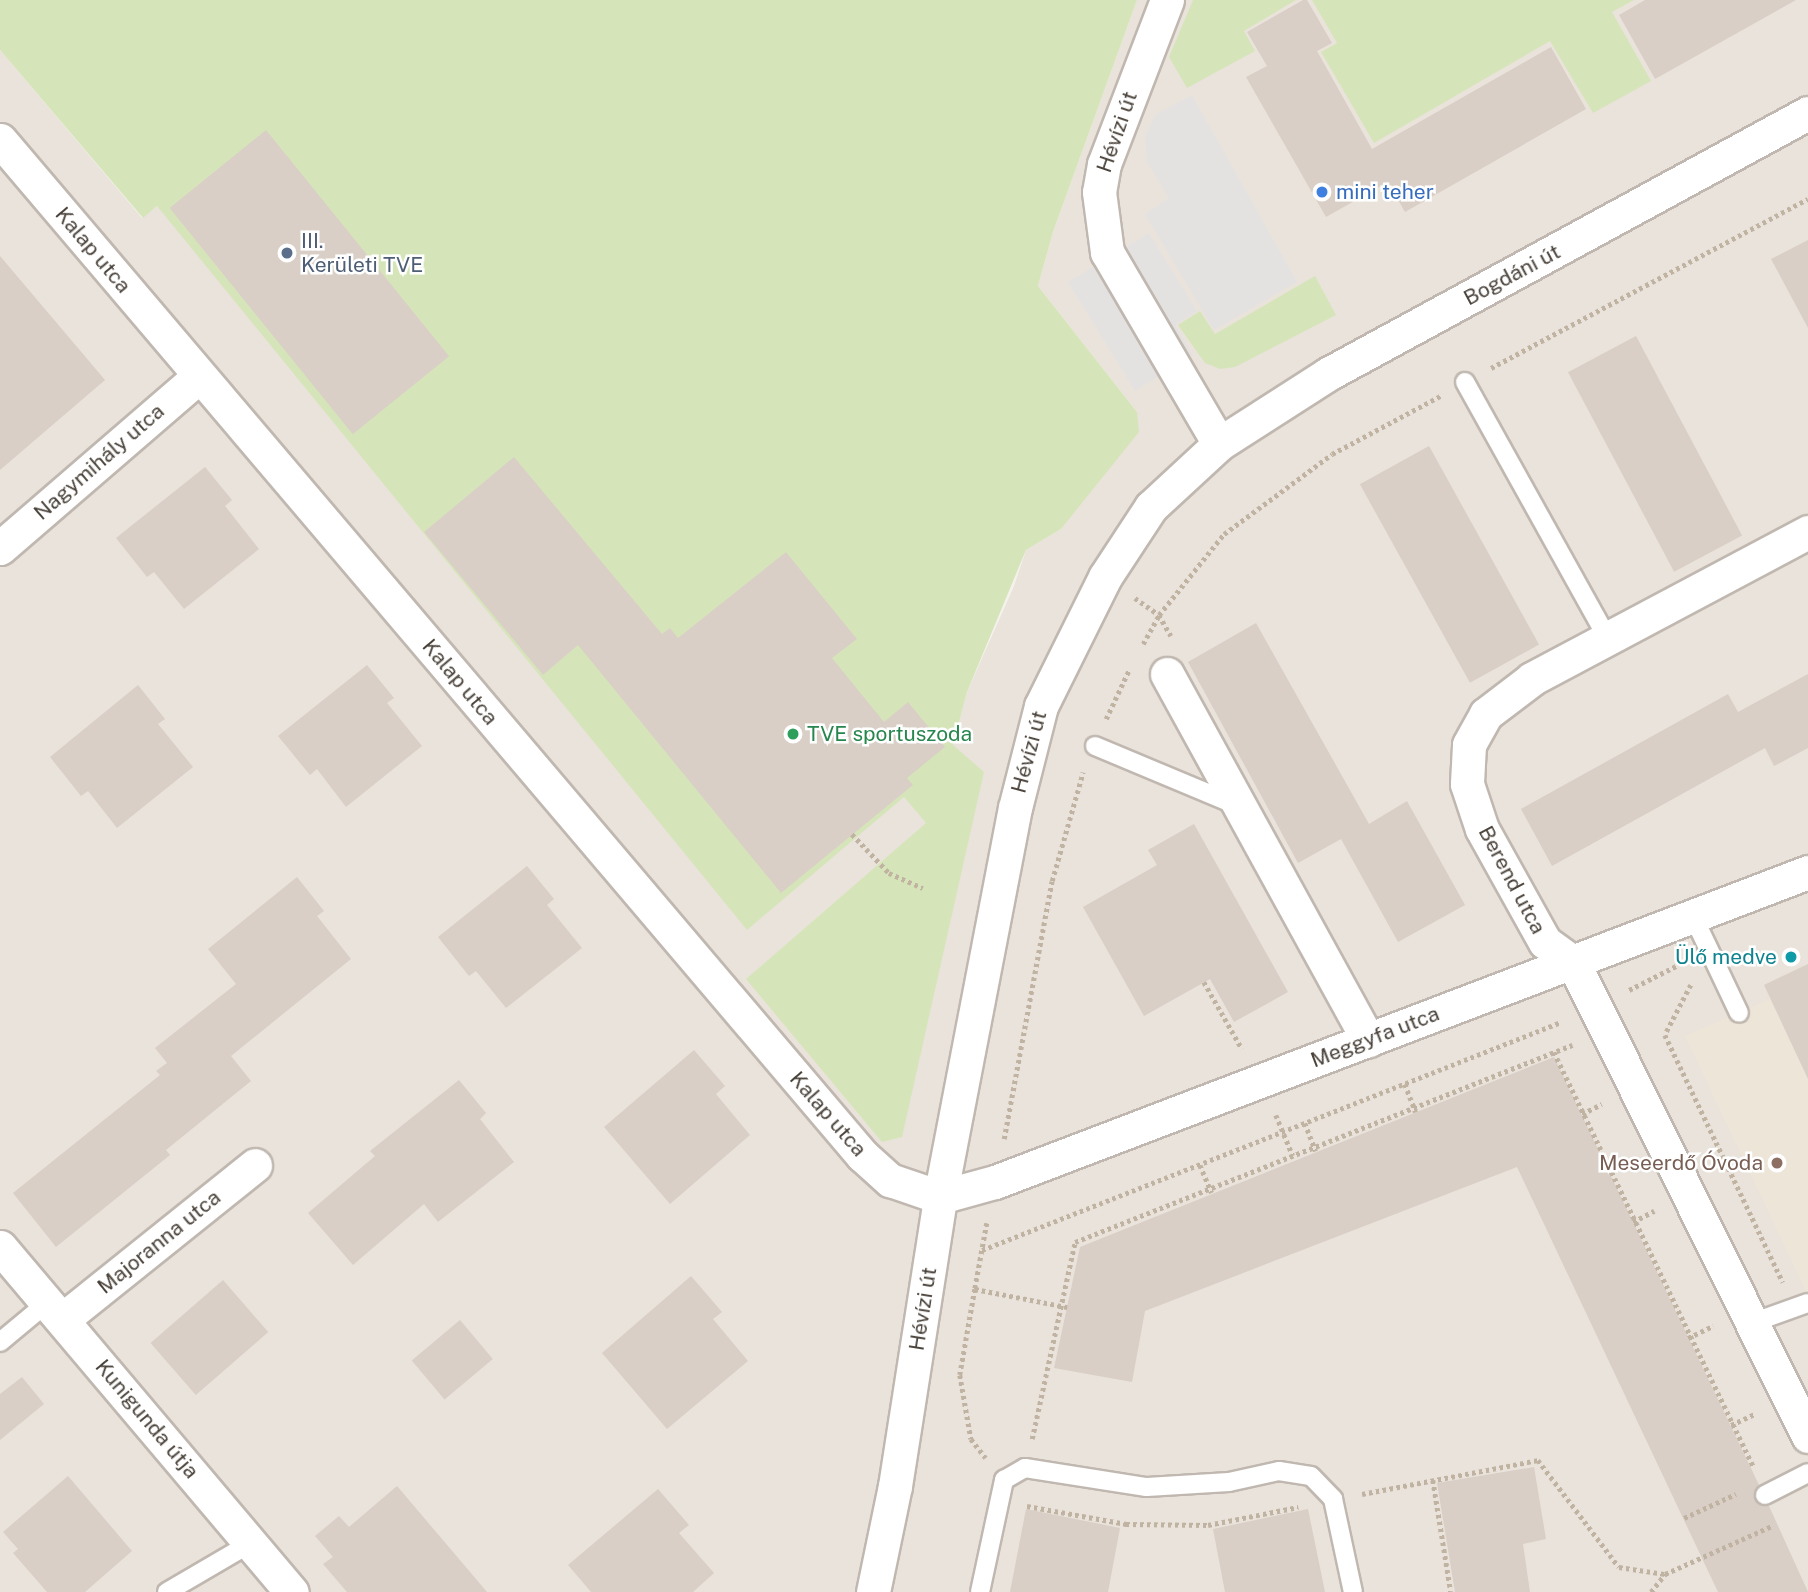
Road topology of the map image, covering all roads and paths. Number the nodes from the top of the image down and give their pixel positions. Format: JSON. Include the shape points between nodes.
{"nodes":[{"id":1,"x":1167,"y":0,"type":"edge"},
{"id":2,"x":1808,"y":113,"type":"edge"},
{"id":3,"x":0,"y":140,"type":"edge"},
{"id":4,"x":1808,"y":199,"type":"edge"},
{"id":5,"x":199,"y":376,"type":"junction"},
{"id":6,"x":1465,"y":382,"type":"junction"},
{"id":7,"x":1219,"y":444,"type":"junction"},
{"id":8,"x":1808,"y":532,"type":"edge"},
{"id":9,"x":0,"y":548,"type":"edge"},
{"id":10,"x":1105,"y":577,"type":"junction"},
{"id":11,"x":1159,"y":615,"type":"junction"},
{"id":12,"x":1608,"y":639,"type":"junction"},
{"id":13,"x":1141,"y":647,"type":"dead end"},
{"id":14,"x":1135,"y":658,"type":"dead end"},
{"id":15,"x":1167,"y":674,"type":"joint"},
{"id":16,"x":1095,"y":746,"type":"junction"},
{"id":17,"x":1239,"y":806,"type":"junction"},
{"id":18,"x":852,"y":834,"type":"dead end"},
{"id":19,"x":1808,"y":872,"type":"edge"},
{"id":20,"x":923,"y":888,"type":"dead end"},
{"id":21,"x":1693,"y":916,"type":"junction"},
{"id":22,"x":1708,"y":951,"type":"junction"},
{"id":23,"x":1559,"y":967,"type":"junction"},
{"id":24,"x":1204,"y":982,"type":"dead end"},
{"id":25,"x":1739,"y":1013,"type":"dead end"},
{"id":26,"x":1368,"y":1040,"type":"junction"},
{"id":27,"x":1580,"y":1042,"type":"dead end"},
{"id":28,"x":1554,"y":1052,"type":"junction"},
{"id":29,"x":1255,"y":1083,"type":"junction"},
{"id":30,"x":1405,"y":1083,"type":"junction"},
{"id":31,"x":1415,"y":1110,"type":"junction"},
{"id":32,"x":1305,"y":1123,"type":"junction"},
{"id":33,"x":1315,"y":1149,"type":"junction"},
{"id":34,"x":255,"y":1165,"type":"dead end"},
{"id":35,"x":1200,"y":1165,"type":"junction"},
{"id":36,"x":995,"y":1182,"type":"junction"},
{"id":37,"x":1210,"y":1191,"type":"junction"},
{"id":38,"x":940,"y":1197,"type":"junction"},
{"id":39,"x":0,"y":1247,"type":"edge"},
{"id":40,"x":982,"y":1250,"type":"junction"},
{"id":41,"x":975,"y":1289,"type":"junction"},
{"id":42,"x":1802,"y":1305,"type":"edge"},
{"id":43,"x":1064,"y":1306,"type":"junction"},
{"id":44,"x":55,"y":1310,"type":"junction"},
{"id":45,"x":1752,"y":1324,"type":"junction"},
{"id":46,"x":0,"y":1342,"type":"edge"},
{"id":47,"x":1037,"y":1418,"type":"dead end"},
{"id":48,"x":1808,"y":1436,"type":"edge"},
{"id":49,"x":1755,"y":1470,"type":"dead end"},
{"id":50,"x":1808,"y":1473,"type":"edge"},
{"id":51,"x":1004,"y":1480,"type":"junction"},
{"id":52,"x":1433,"y":1480,"type":"junction"},
{"id":53,"x":1739,"y":1492,"type":"dead end"},
{"id":54,"x":1765,"y":1495,"type":"dead end"},
{"id":55,"x":1333,"y":1499,"type":"junction"},
{"id":56,"x":1019,"y":1504,"type":"dead end"},
{"id":57,"x":1684,"y":1518,"type":"dead end"},
{"id":58,"x":1784,"y":1520,"type":"dead end"},
{"id":59,"x":251,"y":1543,"type":"junction"},
{"id":60,"x":1665,"y":1574,"type":"junction"},
{"id":61,"x":167,"y":1592,"type":"edge"},
{"id":62,"x":292,"y":1592,"type":"edge"},
{"id":63,"x":873,"y":1592,"type":"edge"},
{"id":64,"x":980,"y":1592,"type":"edge"},
{"id":65,"x":1353,"y":1592,"type":"edge"},
{"id":66,"x":1451,"y":1592,"type":"edge"},
{"id":67,"x":1651,"y":1592,"type":"edge"}],
"edges":[{"from":1,"to":7,"type":"street","name":"Hévízi út","via":[[1104,164],[1099,192],[1107,253]]},
{"from":2,"to":7,"type":"street","name":"Bogdáni út","via":[[1328,374]]},
{"from":3,"to":5,"type":"street","name":"Kalap utca"},
{"from":4,"to":6,"type":"path"},
{"from":5,"to":9,"type":"street","name":"Nagymihály utca"},
{"from":5,"to":38,"type":"street","name":"Kalap utca","via":[[862,1155],[890,1180]]},
{"from":6,"to":11,"type":"path","via":[[1332,454],[1224,534]]},
{"from":6,"to":12,"type":"lane"},
{"from":7,"to":10,"type":"street","name":"Hévízi út","via":[[1151,507]]},
{"from":8,"to":12,"type":"street","name":"Berend utca"},
{"from":10,"to":11,"type":"path"},
{"from":10,"to":38,"type":"street","name":"Hévízi út","via":[[1041,706],[1014,808]]},
{"from":11,"to":13,"type":"path"},
{"from":11,"to":15,"type":"path","via":[[1186,663]]},
{"from":12,"to":23,"type":"street","name":"Berend utca","via":[[1532,679],[1486,714],[1469,745],[1467,784],[1482,830]]},
{"from":14,"to":16,"type":"path"},
{"from":15,"to":17,"type":"street"},
{"from":16,"to":17,"type":"lane"},
{"from":16,"to":36,"type":"path","via":[[1076,789],[1052,881]]},
{"from":17,"to":26,"type":"street"},
{"from":18,"to":20,"type":"path","via":[[889,873]]},
{"from":19,"to":21,"type":"street","name":"Meggyfa utca"},
{"from":21,"to":22,"type":"lane"},
{"from":21,"to":23,"type":"street","name":"Meggyfa utca"},
{"from":22,"to":25,"type":"lane"},
{"from":22,"to":42,"type":"path","via":[[1665,1035]]},
{"from":23,"to":26,"type":"street","name":"Meggyfa utca"},
{"from":23,"to":30,"type":"path","via":[[1569,1019]]},
{"from":23,"to":45,"type":"street","name":"Berend utca"},
{"from":24,"to":29,"type":"path"},
{"from":26,"to":29,"type":"street","name":"Meggyfa utca"},
{"from":27,"to":28,"type":"path"},
{"from":28,"to":31,"type":"path"},
{"from":28,"to":49,"type":"path"},
{"from":29,"to":36,"type":"street","name":"Meggyfa utca"},
{"from":30,"to":31,"type":"path"},
{"from":30,"to":32,"type":"path"},
{"from":31,"to":33,"type":"path"},
{"from":32,"to":33,"type":"path"},
{"from":32,"to":35,"type":"path"},
{"from":33,"to":37,"type":"path"},
{"from":34,"to":44,"type":"street","name":"Majoranna utca"},
{"from":35,"to":37,"type":"path"},
{"from":35,"to":40,"type":"path"},
{"from":36,"to":38,"type":"street","name":"Meggyfa utca"},
{"from":36,"to":40,"type":"path"},
{"from":37,"to":43,"type":"path","via":[[1075,1242]]},
{"from":38,"to":63,"type":"street","name":"Hévízi út","via":[[895,1486]]},
{"from":39,"to":44,"type":"street","name":"Kunigunda útja"},
{"from":40,"to":41,"type":"path"},
{"from":41,"to":43,"type":"path"},
{"from":41,"to":51,"type":"path","via":[[960,1375],[971,1439]]},
{"from":42,"to":45,"type":"lane"},
{"from":43,"to":47,"type":"path"},
{"from":44,"to":46,"type":"lane"},
{"from":44,"to":59,"type":"street","name":"Kunigunda útja"},
{"from":45,"to":48,"type":"street","name":"Berend utca"},
{"from":50,"to":54,"type":"lane"},
{"from":51,"to":55,"type":"lane","via":[[1025,1468],[1147,1487],[1229,1482],[1279,1471],[1311,1476]]},
{"from":51,"to":64,"type":"lane"},
{"from":52,"to":55,"type":"path"},
{"from":52,"to":60,"type":"path","via":[[1538,1460],[1619,1567]]},
{"from":52,"to":66,"type":"path"},
{"from":53,"to":57,"type":"path"},
{"from":55,"to":56,"type":"path","via":[[1208,1525],[1126,1524]]},
{"from":55,"to":65,"type":"lane"},
{"from":58,"to":60,"type":"path"},
{"from":59,"to":61,"type":"lane"},
{"from":59,"to":62,"type":"street","name":"Kunigunda útja"},
{"from":60,"to":67,"type":"path"}]}
